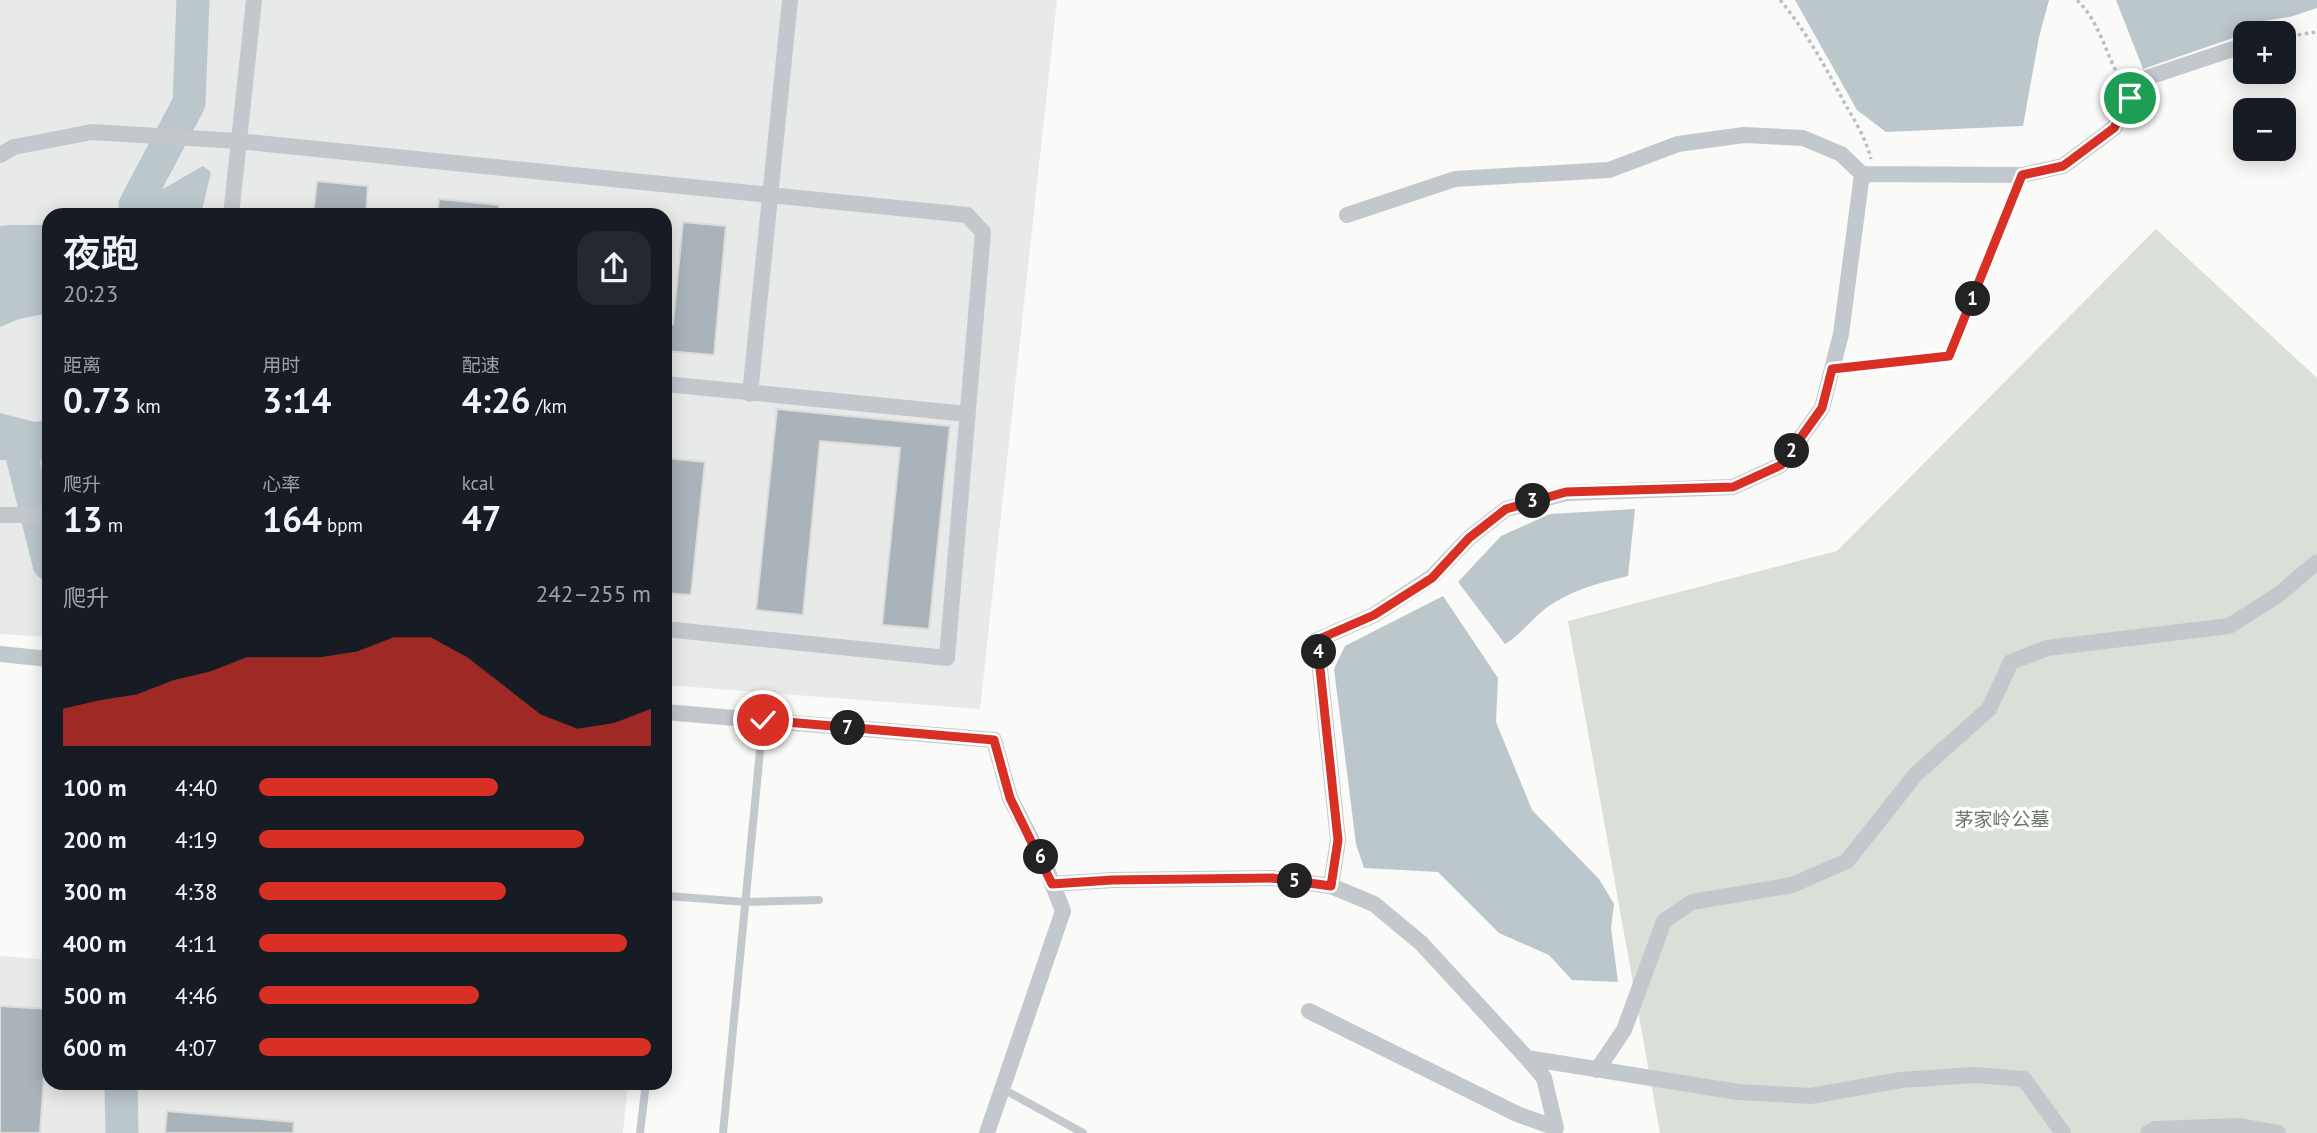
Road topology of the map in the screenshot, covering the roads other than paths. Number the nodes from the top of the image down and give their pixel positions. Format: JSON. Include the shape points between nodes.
{"nodes":[{"id":1,"x":254,"y":0,"type":"edge"},
{"id":2,"x":790,"y":0,"type":"edge"},
{"id":3,"x":2233,"y":49,"type":"edge"},
{"id":4,"x":238,"y":141,"type":"junction"},
{"id":5,"x":0,"y":155,"type":"edge"},
{"id":6,"x":1868,"y":174,"type":"junction"},
{"id":7,"x":2022,"y":175,"type":"junction"},
{"id":8,"x":771,"y":194,"type":"junction"},
{"id":9,"x":232,"y":208,"type":"edge"},
{"id":10,"x":1347,"y":215,"type":"dead end"},
{"id":11,"x":1832,"y":369,"type":"junction"},
{"id":12,"x":672,"y":385,"type":"edge"},
{"id":13,"x":750,"y":394,"type":"junction"},
{"id":14,"x":967,"y":414,"type":"junction"},
{"id":15,"x":0,"y":514,"type":"edge"},
{"id":16,"x":42,"y":515,"type":"edge"},
{"id":17,"x":2317,"y":562,"type":"edge"},
{"id":18,"x":672,"y":630,"type":"edge"},
{"id":19,"x":0,"y":654,"type":"edge"},
{"id":20,"x":42,"y":658,"type":"edge"},
{"id":21,"x":672,"y":713,"type":"edge"},
{"id":22,"x":763,"y":720,"type":"junction"},
{"id":23,"x":1052,"y":884,"type":"junction"},
{"id":24,"x":1331,"y":886,"type":"junction"},
{"id":25,"x":672,"y":896,"type":"edge"},
{"id":26,"x":819,"y":900,"type":"dead end"},
{"id":27,"x":745,"y":902,"type":"junction"},
{"id":28,"x":1309,"y":1011,"type":"dead end"},
{"id":29,"x":1527,"y":1058,"type":"junction"},
{"id":30,"x":1597,"y":1070,"type":"junction"},
{"id":31,"x":1003,"y":1088,"type":"junction"},
{"id":32,"x":645,"y":1090,"type":"edge"},
{"id":33,"x":640,"y":1133,"type":"edge"},
{"id":34,"x":723,"y":1133,"type":"edge"},
{"id":35,"x":987,"y":1133,"type":"edge"},
{"id":36,"x":1083,"y":1133,"type":"edge"},
{"id":37,"x":2063,"y":1133,"type":"edge"},
{"id":38,"x":2148,"y":1133,"type":"edge"},
{"id":39,"x":2278,"y":1133,"type":"edge"}],
"edges":[{"from":1,"to":4,"type":"street"},
{"from":2,"to":8,"type":"street"},
{"from":3,"to":7,"type":"street","via":[[2140,80],[2114,128],[2063,166]]},
{"from":4,"to":5,"type":"street","via":[[92,132],[13,147]]},
{"from":4,"to":8,"type":"street"},
{"from":4,"to":9,"type":"street"},
{"from":6,"to":7,"type":"street"},
{"from":6,"to":10,"type":"street","via":[[1841,154],[1803,138],[1744,135],[1678,145],[1609,170],[1455,179]]},
{"from":6,"to":11,"type":"street"},
{"from":7,"to":11,"type":"lane","via":[[1949,356]]},
{"from":8,"to":13,"type":"street"},
{"from":8,"to":14,"type":"street","via":[[967,215],[983,232]]},
{"from":11,"to":24,"type":"street","via":[[1822,408],[1781,465],[1733,487],[1566,492],[1506,509],[1469,538],[1432,578],[1374,615],[1317,640],[1338,840]]},
{"from":12,"to":13,"type":"street"},
{"from":13,"to":14,"type":"street"},
{"from":14,"to":18,"type":"street","via":[[947,658]]},
{"from":15,"to":16,"type":"street"},
{"from":17,"to":30,"type":"street","via":[[2229,626],[2047,648],[2011,662],[1989,709],[1916,774],[1847,861],[1793,885],[1692,902],[1664,921],[1624,1030]]},
{"from":19,"to":20,"type":"street"},
{"from":21,"to":22,"type":"street"},
{"from":22,"to":23,"type":"street","via":[[994,740],[1010,798]]},
{"from":22,"to":27,"type":"lane"},
{"from":23,"to":24,"type":"street","via":[[1272,878]]},
{"from":23,"to":31,"type":"street","via":[[1063,911]]},
{"from":24,"to":29,"type":"street","via":[[1374,904],[1421,943]]},
{"from":25,"to":27,"type":"lane"},
{"from":26,"to":27,"type":"lane"},
{"from":27,"to":34,"type":"lane"},
{"from":28,"to":29,"type":"street","via":[[1517,1114],[1556,1128],[1544,1078]]},
{"from":29,"to":30,"type":"street"},
{"from":30,"to":37,"type":"street","via":[[1738,1092],[1810,1096],[1901,1080],[1974,1075],[2024,1079]]},
{"from":31,"to":35,"type":"street"},
{"from":31,"to":36,"type":"lane"},
{"from":32,"to":33,"type":"lane"},
{"from":38,"to":39,"type":"street","via":[[2238,1126]]}]}
